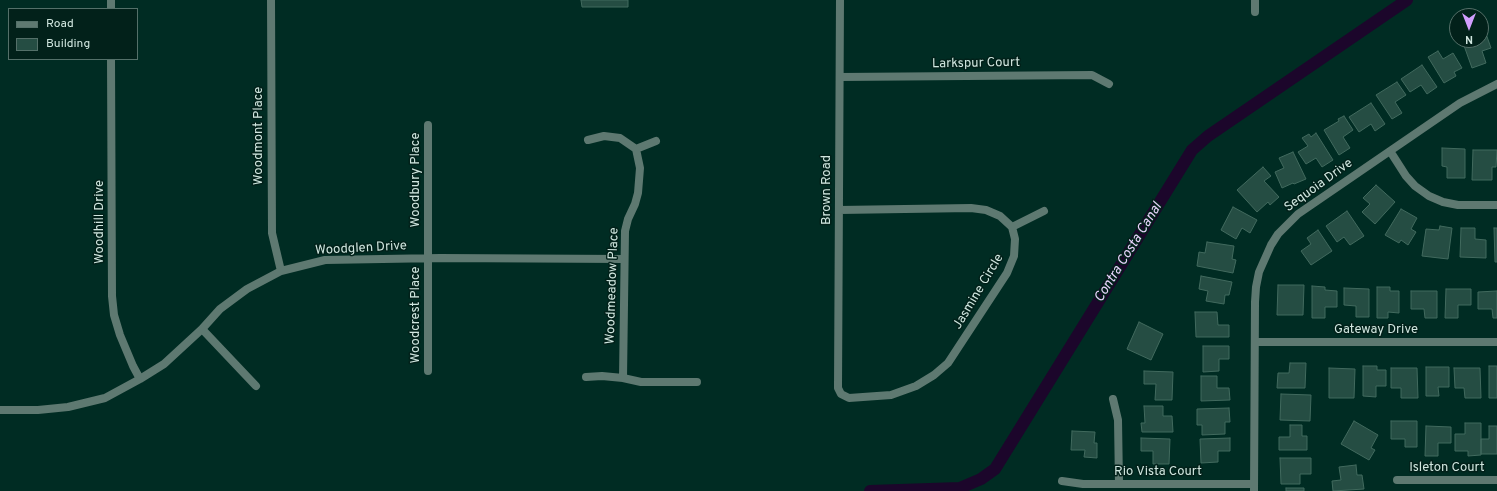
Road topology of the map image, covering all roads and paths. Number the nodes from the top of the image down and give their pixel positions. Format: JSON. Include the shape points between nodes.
{"nodes":[{"id":1,"x":270,"y":0,"type":"edge"},
{"id":2,"x":840,"y":0,"type":"edge"},
{"id":3,"x":1255,"y":0,"type":"edge"},
{"id":4,"x":1255,"y":12,"type":"dead end"},
{"id":5,"x":111,"y":60,"type":"edge"},
{"id":6,"x":840,"y":77,"type":"junction"},
{"id":7,"x":1109,"y":84,"type":"dead end"},
{"id":8,"x":1497,"y":84,"type":"edge"},
{"id":9,"x":428,"y":125,"type":"dead end"},
{"id":10,"x":588,"y":140,"type":"dead end"},
{"id":11,"x":656,"y":141,"type":"dead end"},
{"id":12,"x":636,"y":150,"type":"junction"},
{"id":13,"x":1390,"y":151,"type":"junction"},
{"id":14,"x":1497,"y":205,"type":"edge"},
{"id":15,"x":839,"y":210,"type":"junction"},
{"id":16,"x":1044,"y":211,"type":"dead end"},
{"id":17,"x":1012,"y":227,"type":"junction"},
{"id":18,"x":429,"y":258,"type":"junction"},
{"id":19,"x":624,"y":259,"type":"junction"},
{"id":20,"x":281,"y":271,"type":"junction"},
{"id":21,"x":202,"y":329,"type":"junction"},
{"id":22,"x":1255,"y":342,"type":"junction"},
{"id":23,"x":1497,"y":342,"type":"edge"},
{"id":24,"x":428,"y":371,"type":"dead end"},
{"id":25,"x":586,"y":377,"type":"dead end"},
{"id":26,"x":623,"y":378,"type":"junction"},
{"id":27,"x":140,"y":379,"type":"junction"},
{"id":28,"x":838,"y":381,"type":"joint"},
{"id":29,"x":697,"y":382,"type":"dead end"},
{"id":30,"x":256,"y":386,"type":"dead end"},
{"id":31,"x":1113,"y":399,"type":"dead end"},
{"id":32,"x":0,"y":410,"type":"edge"},
{"id":33,"x":1397,"y":480,"type":"dead end"},
{"id":34,"x":1497,"y":480,"type":"edge"},
{"id":35,"x":1062,"y":481,"type":"dead end"},
{"id":36,"x":1119,"y":484,"type":"junction"},
{"id":37,"x":1254,"y":488,"type":"edge"}],
"edges":[{"from":1,"to":20,"type":"street","name":"Woodmont Place","via":[[272,233]]},
{"from":2,"to":6,"type":"street","name":"Brown Road"},
{"from":3,"to":4,"type":"street"},
{"from":5,"to":27,"type":"street","name":"Woodhill Drive","via":[[112,296],[120,336]]},
{"from":6,"to":7,"type":"street","name":"Larkspur Court","via":[[1092,75]]},
{"from":6,"to":15,"type":"street","name":"Brown Road"},
{"from":8,"to":13,"type":"street","name":"Sequoia Drive","via":[[1460,103]]},
{"from":9,"to":18,"type":"street","name":"Woodbury Place"},
{"from":10,"to":12,"type":"street","via":[[604,136],[620,138]]},
{"from":11,"to":12,"type":"street"},
{"from":12,"to":19,"type":"street","name":"Woodmeadow Place","via":[[640,168],[638,193],[628,219]]},
{"from":13,"to":14,"type":"street","via":[[1406,176],[1429,196],[1458,205]]},
{"from":13,"to":22,"type":"street","name":"Sequoia Drive","via":[[1298,214],[1278,234],[1264,258],[1257,280]]},
{"from":15,"to":17,"type":"street","via":[[971,208],[986,210],[1000,216]]},
{"from":15,"to":28,"type":"street","name":"Brown Road"},
{"from":16,"to":17,"type":"street"},
{"from":17,"to":28,"type":"street","name":"Jasmine Circle","via":[[1015,239],[1014,256],[1007,273],[948,363],[939,371],[916,386],[891,395],[849,398],[841,394]]},
{"from":18,"to":19,"type":"street","name":"Woodglen Drive"},
{"from":18,"to":20,"type":"street","name":"Woodglen Drive","via":[[325,260]]},
{"from":18,"to":24,"type":"street","name":"Woodcrest Place"},
{"from":19,"to":26,"type":"street","name":"Woodmeadow Place"},
{"from":20,"to":21,"type":"street","name":"Woodglen Drive","via":[[247,289],[220,309]]},
{"from":21,"to":27,"type":"street","name":"Woodglen Drive","via":[[164,364]]},
{"from":21,"to":30,"type":"street"},
{"from":22,"to":23,"type":"street","name":"Gateway Drive"},
{"from":22,"to":37,"type":"street","name":"Sequoia Drive"},
{"from":25,"to":26,"type":"street"},
{"from":26,"to":29,"type":"street","via":[[641,382]]},
{"from":27,"to":32,"type":"street","name":"Woodglen Drive","via":[[105,398],[68,407]]},
{"from":31,"to":36,"type":"street","via":[[1118,420]]},
{"from":33,"to":34,"type":"street","name":"Isleton Court"},
{"from":35,"to":36,"type":"street","name":"Rio Vista Court"},
{"from":36,"to":37,"type":"street","name":"Rio Vista Court"}]}
